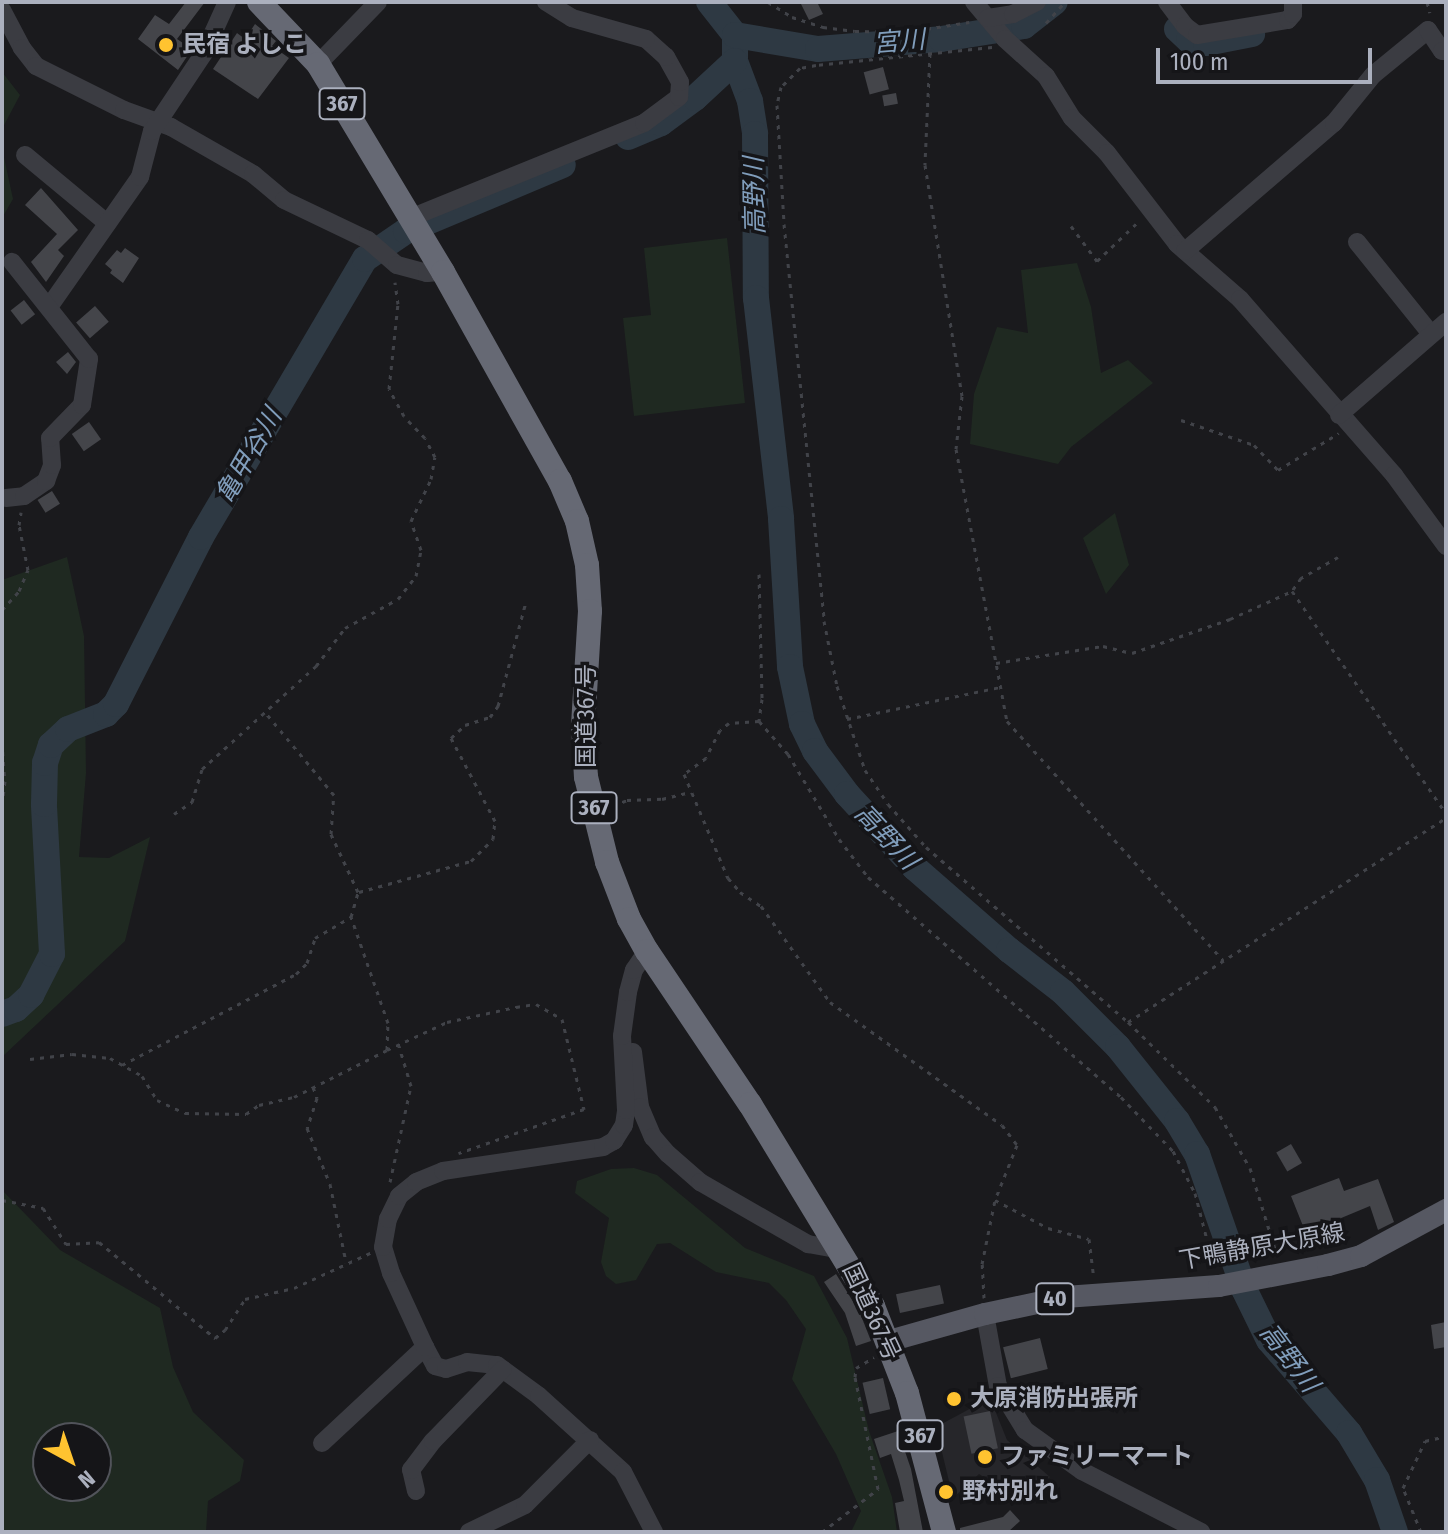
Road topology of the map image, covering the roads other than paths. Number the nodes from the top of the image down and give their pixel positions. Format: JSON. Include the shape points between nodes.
{"nodes":[{"id":1,"x":227,"y":2,"type":"edge"},
{"id":2,"x":259,"y":2,"type":"edge"},
{"id":3,"x":378,"y":2,"type":"edge"},
{"id":4,"x":546,"y":2,"type":"edge"},
{"id":5,"x":974,"y":2,"type":"edge"},
{"id":6,"x":1037,"y":2,"type":"edge"},
{"id":7,"x":1167,"y":2,"type":"edge"},
{"id":8,"x":1293,"y":2,"type":"edge"},
{"id":9,"x":2,"y":10,"type":"edge"},
{"id":10,"x":990,"y":21,"type":"junction"},
{"id":11,"x":1446,"y":51,"type":"edge"},
{"id":12,"x":318,"y":64,"type":"junction"},
{"id":13,"x":157,"y":124,"type":"junction"},
{"id":14,"x":25,"y":155,"type":"dead end"},
{"id":15,"x":107,"y":223,"type":"junction"},
{"id":16,"x":416,"y":227,"type":"junction"},
{"id":17,"x":1357,"y":242,"type":"dead end"},
{"id":18,"x":1185,"y":251,"type":"junction"},
{"id":19,"x":12,"y":262,"type":"dead end"},
{"id":20,"x":443,"y":272,"type":"junction"},
{"id":21,"x":49,"y":307,"type":"junction"},
{"id":22,"x":1446,"y":322,"type":"edge"},
{"id":23,"x":1431,"y":334,"type":"junction"},
{"id":24,"x":1344,"y":421,"type":"junction"},
{"id":25,"x":15,"y":497,"type":"road end"},
{"id":26,"x":1446,"y":546,"type":"edge"},
{"id":27,"x":647,"y":951,"type":"junction"},
{"id":28,"x":626,"y":1005,"type":"junction"},
{"id":29,"x":1446,"y":1210,"type":"edge"},
{"id":30,"x":842,"y":1250,"type":"junction"},
{"id":31,"x":983,"y":1303,"type":"junction"},
{"id":32,"x":889,"y":1341,"type":"junction"},
{"id":33,"x":425,"y":1347,"type":"junction"},
{"id":34,"x":503,"y":1369,"type":"junction"},
{"id":35,"x":590,"y":1440,"type":"junction"},
{"id":36,"x":322,"y":1443,"type":"dead end"},
{"id":37,"x":416,"y":1491,"type":"dead end"},
{"id":38,"x":943,"y":1531,"type":"edge"},
{"id":39,"x":469,"y":1532,"type":"edge"},
{"id":40,"x":654,"y":1532,"type":"edge"},
{"id":41,"x":1201,"y":1532,"type":"edge"}],
"edges":[{"from":1,"to":13,"type":"street","via":[[204,53]]},
{"from":2,"to":12,"type":"highway","name":"国道367号","number":"367"},
{"from":3,"to":12,"type":"street"},
{"from":4,"to":16,"type":"street","via":[[572,18],[646,39],[666,57],[680,82],[679,97],[644,123]]},
{"from":5,"to":10,"type":"street"},
{"from":6,"to":10,"type":"street"},
{"from":7,"to":8,"type":"street","via":[[1197,35],[1288,20]]},
{"from":9,"to":13,"type":"street","via":[[36,66]]},
{"from":10,"to":18,"type":"street","via":[[1046,76],[1072,118],[1107,153]]},
{"from":11,"to":18,"type":"street","via":[[1428,30],[1373,75],[1334,123]]},
{"from":12,"to":16,"type":"highway","name":"国道367号","number":"367"},
{"from":13,"to":15,"type":"street","via":[[140,177]]},
{"from":13,"to":20,"type":"street","via":[[253,174],[284,200],[379,250],[397,265]]},
{"from":14,"to":15,"type":"street"},
{"from":15,"to":21,"type":"street"},
{"from":16,"to":20,"type":"highway","name":"国道367号","number":"367"},
{"from":17,"to":23,"type":"street"},
{"from":18,"to":24,"type":"street","via":[[1240,299]]},
{"from":19,"to":21,"type":"street"},
{"from":20,"to":27,"type":"highway","name":"国道367号","number":"367","via":[[577,521],[590,611],[583,724],[586,777],[607,862]]},
{"from":21,"to":25,"type":"street","via":[[86,351],[86,387],[82,405],[50,438],[52,465],[46,481]]},
{"from":22,"to":23,"type":"street"},
{"from":23,"to":24,"type":"street"},
{"from":24,"to":26,"type":"street","via":[[1394,475]]},
{"from":27,"to":28,"type":"street","via":[[634,970]]},
{"from":27,"to":30,"type":"highway","name":"国道367号","number":"367"},
{"from":28,"to":30,"type":"street","via":[[640,1107],[653,1137],[700,1182],[808,1244]]},
{"from":28,"to":33,"type":"street","via":[[626,1110],[614,1141],[603,1147],[443,1171],[399,1196],[383,1247]]},
{"from":29,"to":31,"type":"main road","name":"下鴨静原大原線","number":"40","via":[[1361,1256],[1222,1286]]},
{"from":30,"to":32,"type":"highway","name":"国道367号","number":"367"},
{"from":31,"to":32,"type":"main road","name":"下鴨静原大原線","number":"40"},
{"from":31,"to":41,"type":"street","via":[[998,1386],[1025,1430],[1082,1471]]},
{"from":32,"to":38,"type":"highway","name":"国道367号","number":"367"},
{"from":33,"to":34,"type":"street","via":[[435,1366],[446,1369],[467,1362]]},
{"from":33,"to":36,"type":"street"},
{"from":34,"to":35,"type":"street"},
{"from":34,"to":37,"type":"street","via":[[411,1470]]},
{"from":35,"to":39,"type":"street","via":[[525,1505]]},
{"from":35,"to":40,"type":"street","via":[[623,1472]]}]}
